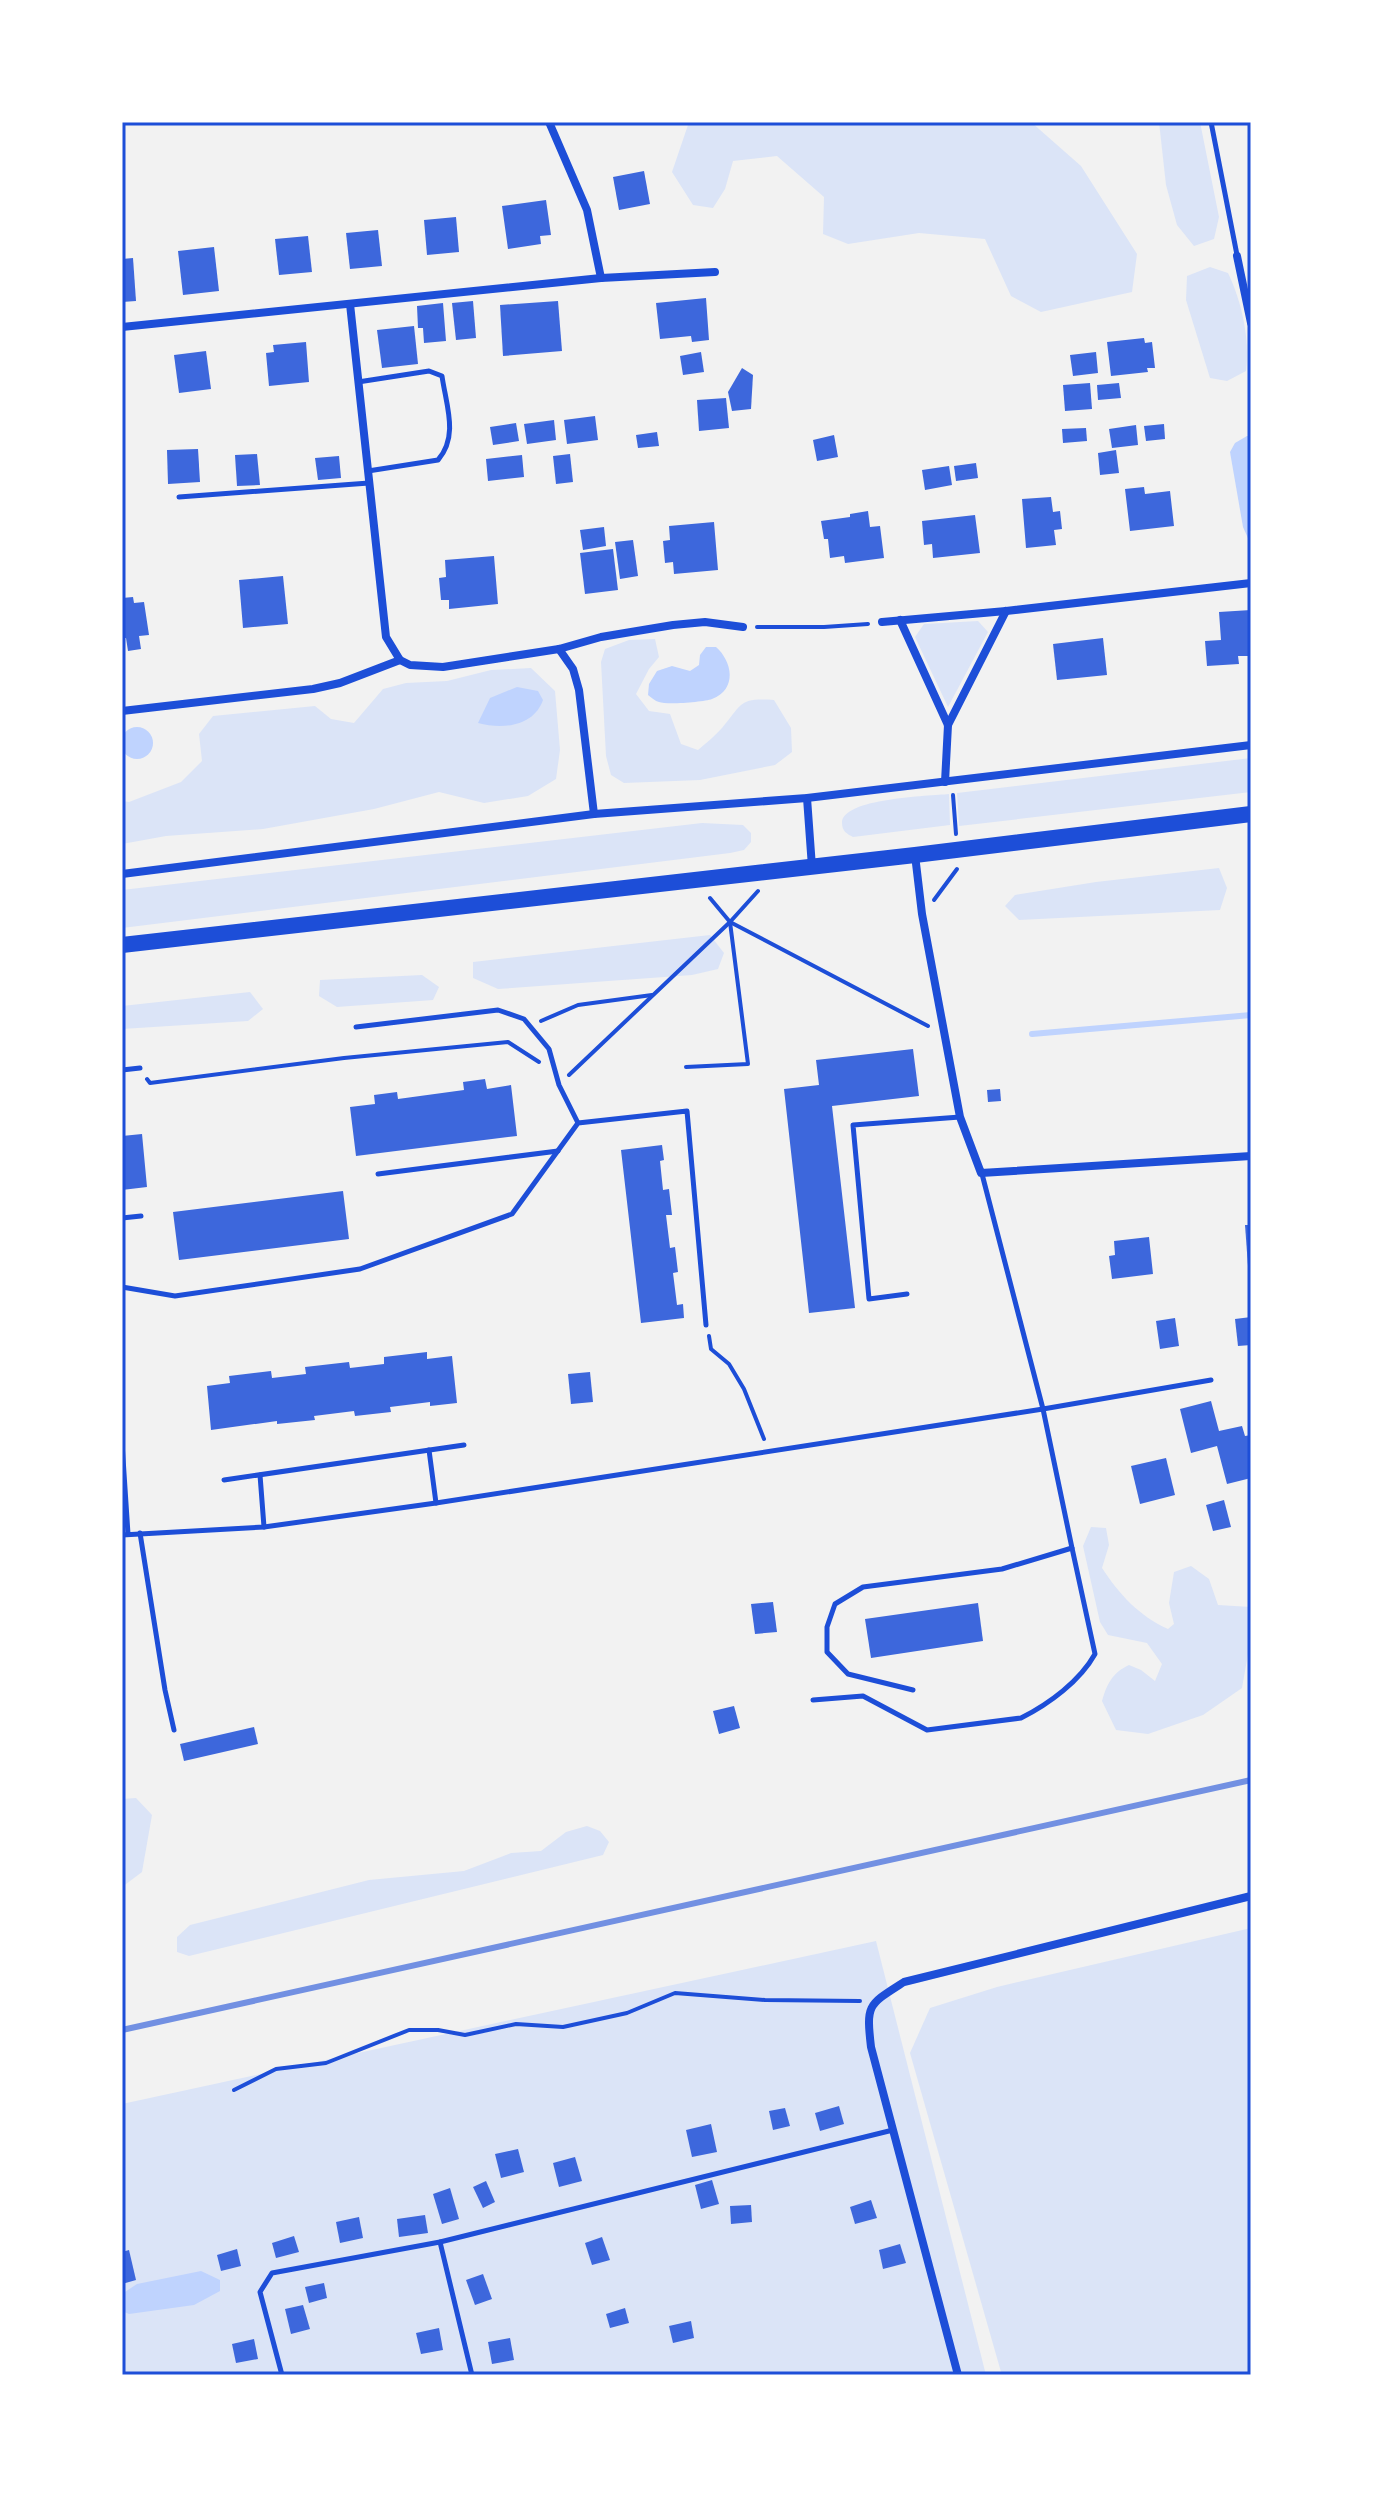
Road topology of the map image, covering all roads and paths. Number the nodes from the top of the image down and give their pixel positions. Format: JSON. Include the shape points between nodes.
{"nodes":[{"id":1,"x":549,"y":122,"type":"edge"},
{"id":2,"x":1211,"y":122,"type":"edge"},
{"id":3,"x":1237,"y":256,"type":"joint"},
{"id":4,"x":715,"y":272,"type":"dead end"},
{"id":5,"x":601,"y":278,"type":"junction"},
{"id":6,"x":350,"y":304,"type":"junction"},
{"id":7,"x":1251,"y":323,"type":"edge"},
{"id":8,"x":122,"y":327,"type":"edge"},
{"id":9,"x":357,"y":382,"type":"junction"},
{"id":10,"x":368,"y":471,"type":"junction"},
{"id":11,"x":370,"y":483,"type":"junction"},
{"id":12,"x":179,"y":497,"type":"dead end"},
{"id":13,"x":1251,"y":583,"type":"edge"},
{"id":14,"x":1006,"y":611,"type":"junction"},
{"id":15,"x":900,"y":620,"type":"junction"},
{"id":16,"x":882,"y":622,"type":"joint"},
{"id":17,"x":743,"y":627,"type":"joint"},
{"id":18,"x":559,"y":649,"type":"junction"},
{"id":19,"x":400,"y":660,"type":"junction"},
{"id":20,"x":122,"y":711,"type":"edge"},
{"id":21,"x":948,"y":725,"type":"junction"},
{"id":22,"x":1251,"y":745,"type":"edge"},
{"id":23,"x":949,"y":782,"type":"junction"},
{"id":24,"x":807,"y":798,"type":"junction"},
{"id":25,"x":594,"y":814,"type":"junction"},
{"id":26,"x":1251,"y":814,"type":"edge"},
{"id":27,"x":956,"y":837,"type":"dead end"},
{"id":28,"x":915,"y":855,"type":"junction"},
{"id":29,"x":812,"y":867,"type":"junction"},
{"id":30,"x":957,"y":869,"type":"dead end"},
{"id":31,"x":775,"y":871,"type":"junction"},
{"id":32,"x":122,"y":874,"type":"edge"},
{"id":33,"x":696,"y":880,"type":"junction"},
{"id":34,"x":922,"y":914,"type":"junction"},
{"id":35,"x":730,"y":922,"type":"junction"},
{"id":36,"x":122,"y":945,"type":"edge"},
{"id":37,"x":653,"y":995,"type":"junction"},
{"id":38,"x":530,"y":1026,"type":"junction"},
{"id":39,"x":356,"y":1027,"type":"dead end"},
{"id":40,"x":943,"y":1034,"type":"junction"},
{"id":41,"x":508,"y":1042,"type":"junction"},
{"id":42,"x":686,"y":1067,"type":"dead end"},
{"id":43,"x":140,"y":1068,"type":"joint"},
{"id":44,"x":122,"y":1070,"type":"edge"},
{"id":45,"x":559,"y":1085,"type":"junction"},
{"id":46,"x":960,"y":1117,"type":"junction"},
{"id":47,"x":578,"y":1123,"type":"junction"},
{"id":48,"x":559,"y":1151,"type":"junction"},
{"id":49,"x":1251,"y":1156,"type":"edge"},
{"id":50,"x":981,"y":1173,"type":"junction"},
{"id":51,"x":378,"y":1174,"type":"dead end"},
{"id":52,"x":141,"y":1216,"type":"dead end"},
{"id":53,"x":122,"y":1218,"type":"edge"},
{"id":54,"x":122,"y":1287,"type":"edge"},
{"id":55,"x":907,"y":1294,"type":"dead end"},
{"id":56,"x":706,"y":1325,"type":"joint"},
{"id":57,"x":1211,"y":1380,"type":"dead end"},
{"id":58,"x":1043,"y":1409,"type":"junction"},
{"id":59,"x":122,"y":1443,"type":"edge"},
{"id":60,"x":464,"y":1445,"type":"dead end"},
{"id":61,"x":429,"y":1450,"type":"junction"},
{"id":62,"x":770,"y":1451,"type":"junction"},
{"id":63,"x":260,"y":1475,"type":"junction"},
{"id":64,"x":224,"y":1480,"type":"dead end"},
{"id":65,"x":436,"y":1503,"type":"junction"},
{"id":66,"x":264,"y":1527,"type":"junction"},
{"id":67,"x":140,"y":1533,"type":"junction"},
{"id":68,"x":125,"y":1534,"type":"edge"},
{"id":69,"x":1072,"y":1548,"type":"junction"},
{"id":70,"x":913,"y":1690,"type":"dead end"},
{"id":71,"x":813,"y":1700,"type":"dead end"},
{"id":72,"x":174,"y":1730,"type":"dead end"},
{"id":73,"x":1251,"y":1896,"type":"edge"},
{"id":74,"x":874,"y":2001,"type":"junction"},
{"id":75,"x":234,"y":2090,"type":"dead end"},
{"id":76,"x":894,"y":2130,"type":"junction"},
{"id":77,"x":440,"y":2242,"type":"junction"},
{"id":78,"x":282,"y":2375,"type":"edge"},
{"id":79,"x":472,"y":2375,"type":"edge"},
{"id":80,"x":958,"y":2375,"type":"edge"}],
"edges":[{"from":1,"to":5,"type":"street","via":[[587,210]]},
{"from":2,"to":3,"type":"lane"},
{"from":3,"to":7,"type":"street"},
{"from":4,"to":5,"type":"street"},
{"from":5,"to":6,"type":"street"},
{"from":6,"to":8,"type":"street"},
{"from":6,"to":9,"type":"street"},
{"from":9,"to":10,"type":"street"},
{"from":9,"to":10,"type":"lane","via":[[429,371],[442,376],[451,439],[438,460]]},
{"from":10,"to":11,"type":"street"},
{"from":11,"to":12,"type":"lane"},
{"from":11,"to":19,"type":"street","via":[[386,637]]},
{"from":13,"to":14,"type":"street"},
{"from":14,"to":15,"type":"street"},
{"from":14,"to":21,"type":"street"},
{"from":15,"to":16,"type":"street"},
{"from":15,"to":21,"type":"street"},
{"from":16,"to":17,"type":"path"},
{"from":17,"to":18,"type":"street","via":[[673,625]]},
{"from":18,"to":19,"type":"street","via":[[443,667]]},
{"from":18,"to":25,"type":"street","via":[[579,690]]},
{"from":19,"to":20,"type":"street","via":[[313,689]]},
{"from":21,"to":23,"type":"street"},
{"from":22,"to":23,"type":"street"},
{"from":23,"to":24,"type":"street"},
{"from":23,"to":27,"type":"path"},
{"from":24,"to":25,"type":"street"},
{"from":24,"to":29,"type":"street"},
{"from":25,"to":32,"type":"street"},
{"from":26,"to":28,"type":"main road"},
{"from":28,"to":29,"type":"main road"},
{"from":28,"to":34,"type":"street"},
{"from":29,"to":31,"type":"main road"},
{"from":30,"to":34,"type":"path"},
{"from":31,"to":33,"type":"main road"},
{"from":31,"to":35,"type":"path"},
{"from":33,"to":35,"type":"path"},
{"from":33,"to":36,"type":"main road"},
{"from":34,"to":40,"type":"street"},
{"from":35,"to":37,"type":"path"},
{"from":35,"to":40,"type":"path"},
{"from":35,"to":42,"type":"path","via":[[748,1064]]},
{"from":37,"to":38,"type":"path","via":[[578,1005]]},
{"from":37,"to":45,"type":"path"},
{"from":38,"to":39,"type":"lane","via":[[498,1010]]},
{"from":38,"to":41,"type":"path"},
{"from":38,"to":45,"type":"lane","via":[[549,1049]]},
{"from":40,"to":46,"type":"street"},
{"from":41,"to":43,"type":"path","via":[[150,1083]]},
{"from":41,"to":45,"type":"path","via":[[546,1067]]},
{"from":43,"to":44,"type":"lane"},
{"from":45,"to":47,"type":"lane"},
{"from":46,"to":50,"type":"street"},
{"from":46,"to":55,"type":"lane","via":[[853,1125],[869,1299]]},
{"from":47,"to":48,"type":"lane"},
{"from":47,"to":56,"type":"lane","via":[[687,1111]]},
{"from":48,"to":51,"type":"lane"},
{"from":48,"to":54,"type":"lane","via":[[512,1214],[360,1269],[175,1296]]},
{"from":49,"to":50,"type":"street"},
{"from":50,"to":58,"type":"lane"},
{"from":52,"to":53,"type":"lane"},
{"from":56,"to":62,"type":"path","via":[[711,1349],[729,1364],[744,1389]]},
{"from":57,"to":58,"type":"lane"},
{"from":58,"to":62,"type":"lane"},
{"from":58,"to":69,"type":"lane"},
{"from":59,"to":68,"type":"lane"},
{"from":60,"to":61,"type":"lane"},
{"from":61,"to":63,"type":"lane"},
{"from":61,"to":65,"type":"lane"},
{"from":62,"to":65,"type":"lane"},
{"from":63,"to":64,"type":"lane"},
{"from":63,"to":66,"type":"lane"},
{"from":65,"to":66,"type":"lane"},
{"from":66,"to":67,"type":"lane"},
{"from":67,"to":68,"type":"lane"},
{"from":67,"to":72,"type":"lane"},
{"from":69,"to":70,"type":"lane","via":[[1002,1569],[863,1587],[835,1604],[827,1627],[827,1652],[848,1674]]},
{"from":69,"to":71,"type":"lane","via":[[1095,1654],[1084,1674],[1034,1712],[927,1730],[863,1696]]},
{"from":73,"to":74,"type":"street","via":[[904,1982]]},
{"from":74,"to":75,"type":"path","via":[[675,1993],[627,2013],[563,2027],[516,2024],[465,2035],[409,2030],[326,2063],[276,2069]]},
{"from":74,"to":76,"type":"street","via":[[867,2018],[871,2047]]},
{"from":76,"to":77,"type":"lane"},
{"from":76,"to":80,"type":"street"},
{"from":77,"to":78,"type":"lane","via":[[272,2273],[260,2292]]},
{"from":77,"to":79,"type":"lane"}]}
